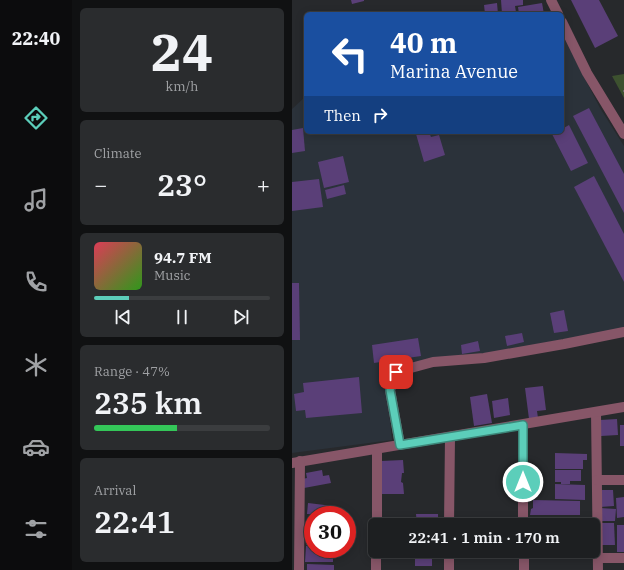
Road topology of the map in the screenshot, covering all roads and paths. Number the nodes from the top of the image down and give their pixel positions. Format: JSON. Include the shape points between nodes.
{"nodes":[{"id":1,"x":551,"y":0,"type":"edge"},
{"id":2,"x":557,"y":12,"type":"edge"},
{"id":3,"x":564,"y":26,"type":"edge"},
{"id":4,"x":624,"y":134,"type":"edge"},
{"id":5,"x":624,"y":332,"type":"edge"},
{"id":6,"x":624,"y":407,"type":"edge"},
{"id":7,"x":596,"y":412,"type":"junction"},
{"id":8,"x":523,"y":425,"type":"junction"},
{"id":9,"x":450,"y":437,"type":"junction"},
{"id":10,"x":400,"y":445,"type":"junction"},
{"id":11,"x":377,"y":449,"type":"junction"},
{"id":12,"x":296,"y":462,"type":"edge"},
{"id":13,"x":597,"y":480,"type":"junction"},
{"id":14,"x":624,"y":480,"type":"edge"},
{"id":15,"x":377,"y":518,"type":"edge"},
{"id":16,"x":449,"y":518,"type":"edge"},
{"id":17,"x":523,"y":518,"type":"edge"},
{"id":18,"x":597,"y":518,"type":"edge"},
{"id":19,"x":376,"y":558,"type":"edge"},
{"id":20,"x":449,"y":558,"type":"edge"},
{"id":21,"x":524,"y":558,"type":"edge"},
{"id":22,"x":598,"y":558,"type":"edge"},
{"id":23,"x":600,"y":558,"type":"edge"},
{"id":24,"x":624,"y":558,"type":"edge"},
{"id":25,"x":299,"y":570,"type":"edge"},
{"id":26,"x":376,"y":570,"type":"edge"},
{"id":27,"x":449,"y":570,"type":"edge"},
{"id":28,"x":524,"y":570,"type":"edge"},
{"id":29,"x":598,"y":570,"type":"edge"}],
"edges":[{"from":1,"to":2,"type":"street"},
{"from":3,"to":4,"type":"street","via":[[587,73]]},
{"from":5,"to":10,"type":"street","via":[[484,358],[433,362],[396,372],[390,390]]},
{"from":6,"to":7,"type":"street"},
{"from":7,"to":8,"type":"street"},
{"from":7,"to":13,"type":"street"},
{"from":8,"to":9,"type":"street"},
{"from":8,"to":17,"type":"street"},
{"from":9,"to":10,"type":"street"},
{"from":9,"to":16,"type":"street"},
{"from":10,"to":11,"type":"street"},
{"from":11,"to":12,"type":"street"},
{"from":11,"to":15,"type":"street"},
{"from":12,"to":25,"type":"street"},
{"from":13,"to":14,"type":"street"},
{"from":13,"to":18,"type":"street"},
{"from":19,"to":26,"type":"street"},
{"from":20,"to":27,"type":"street"},
{"from":21,"to":28,"type":"street"},
{"from":22,"to":29,"type":"street"},
{"from":23,"to":24,"type":"street"}]}
